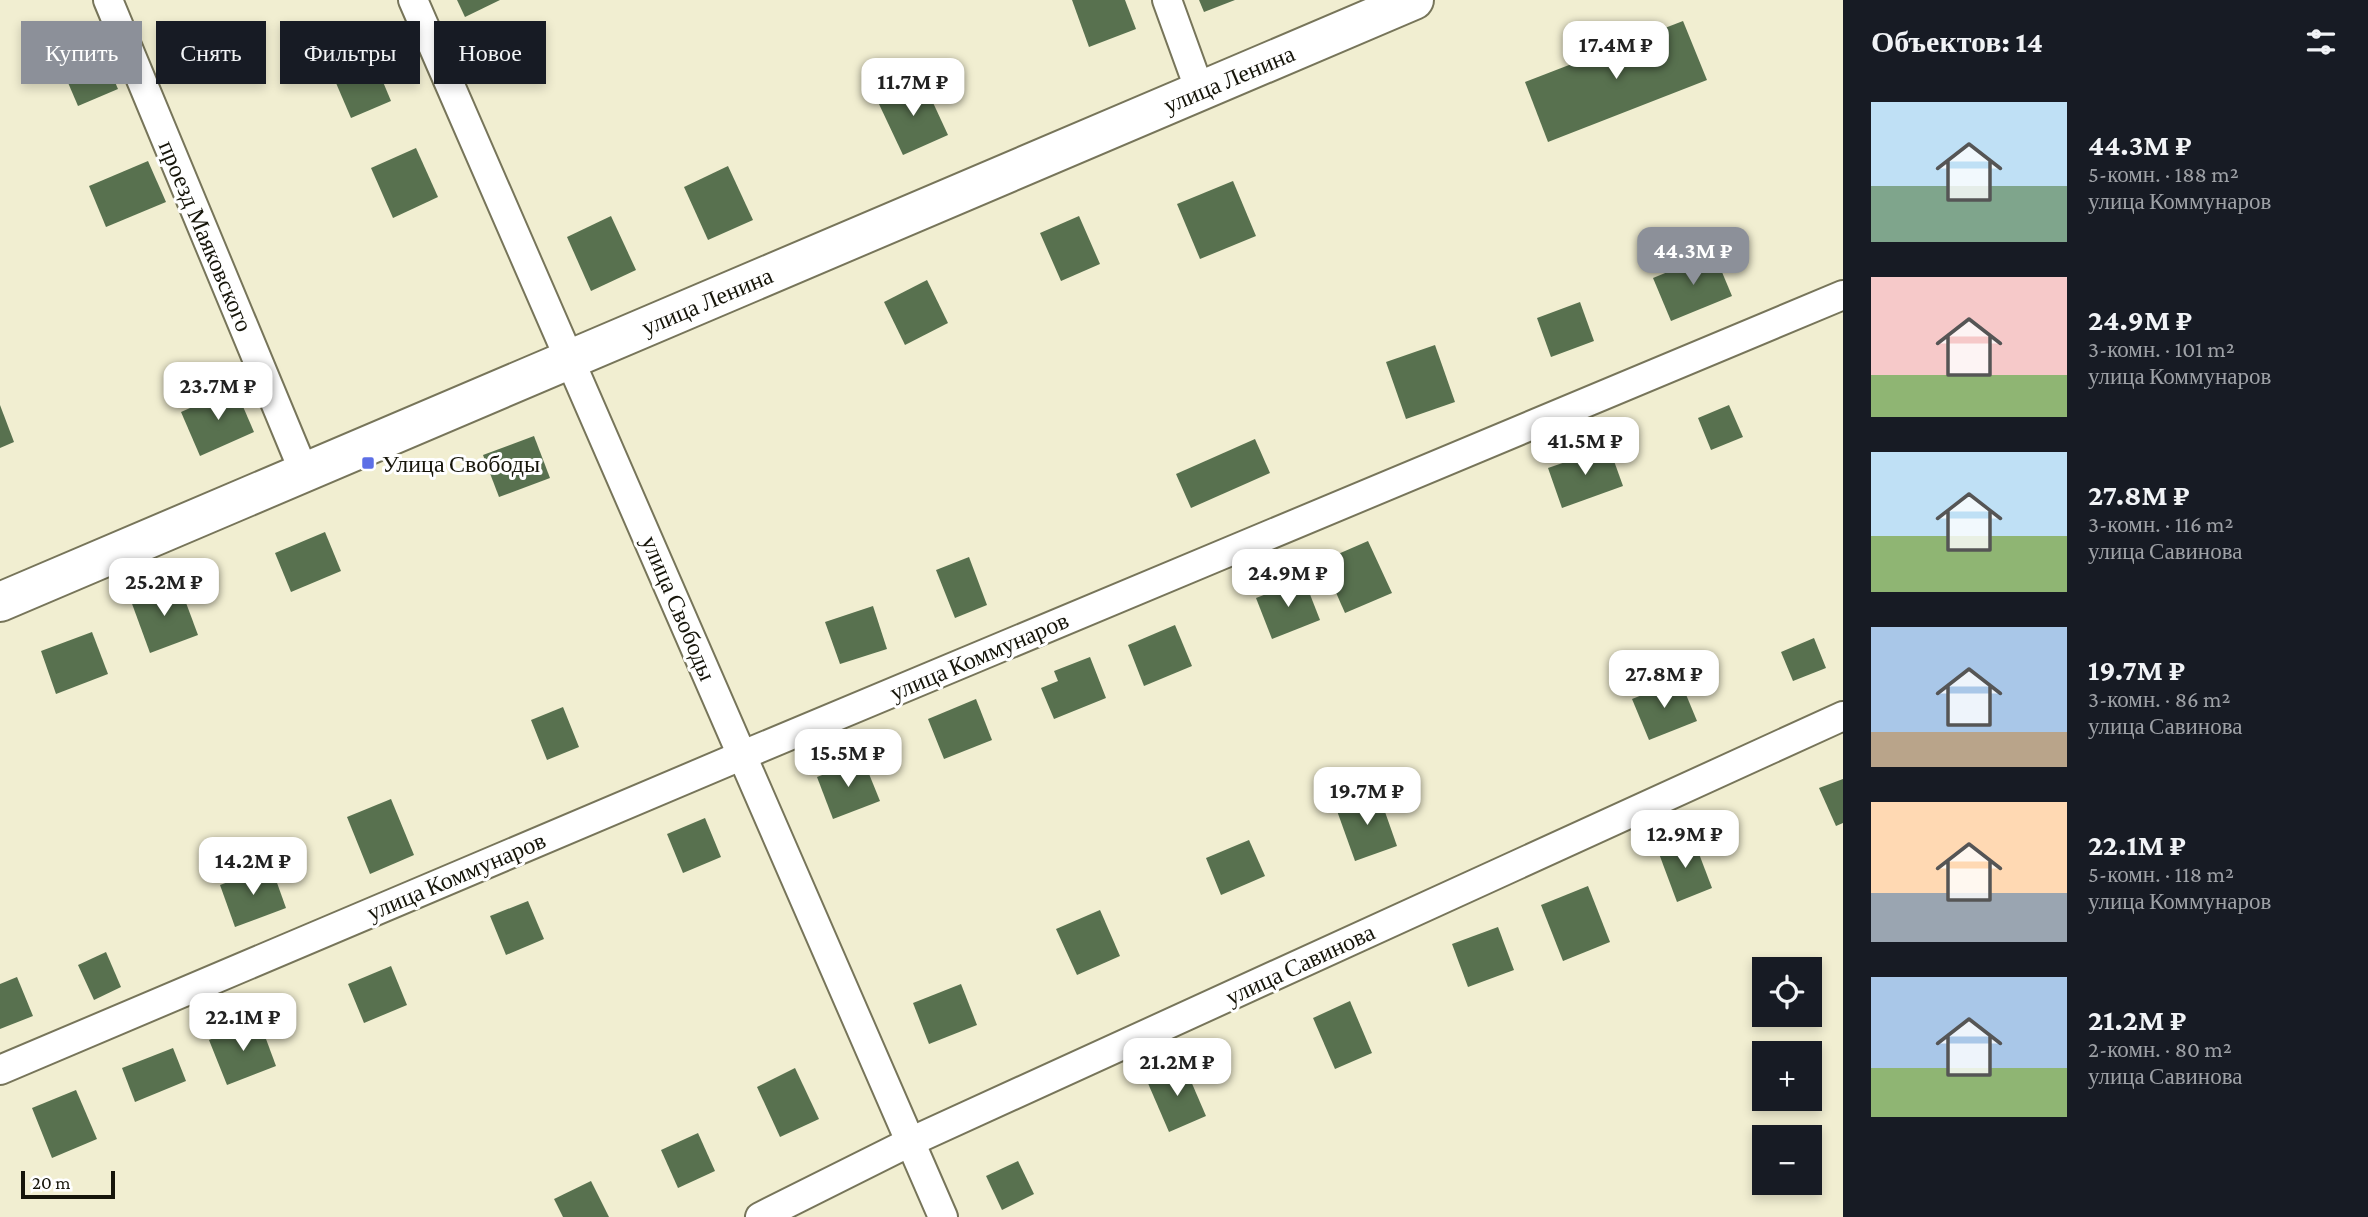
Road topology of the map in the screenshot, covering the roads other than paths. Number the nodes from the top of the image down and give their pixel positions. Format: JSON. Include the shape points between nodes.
{"nodes":[{"id":1,"x":108,"y":0,"type":"edge"},
{"id":2,"x":413,"y":0,"type":"edge"},
{"id":3,"x":1167,"y":0,"type":"edge"},
{"id":4,"x":1415,"y":0,"type":"edge"},
{"id":5,"x":1200,"y":91,"type":"junction"},
{"id":6,"x":1843,"y":295,"type":"edge"},
{"id":7,"x":571,"y":359,"type":"junction"},
{"id":8,"x":304,"y":472,"type":"junction"},
{"id":9,"x":0,"y":602,"type":"edge"},
{"id":10,"x":1843,"y":716,"type":"edge"},
{"id":11,"x":743,"y":755,"type":"junction"},
{"id":12,"x":0,"y":1070,"type":"edge"},
{"id":13,"x":910,"y":1142,"type":"junction"},
{"id":14,"x":760,"y":1217,"type":"edge"},
{"id":15,"x":943,"y":1217,"type":"edge"}],
"edges":[{"from":1,"to":8,"type":"street","name":"проезд Маяковского"},
{"from":2,"to":7,"type":"street","name":"улица Свободы"},
{"from":3,"to":5,"type":"street"},
{"from":4,"to":5,"type":"street","name":"улица Ленина"},
{"from":5,"to":7,"type":"street","name":"улица Ленина"},
{"from":6,"to":11,"type":"street","name":"улица Коммунаров"},
{"from":7,"to":8,"type":"street","name":"улица Ленина"},
{"from":7,"to":11,"type":"street","name":"улица Свободы"},
{"from":8,"to":9,"type":"street","name":"улица Ленина"},
{"from":10,"to":13,"type":"street","name":"улица Савинова"},
{"from":11,"to":12,"type":"street","name":"улица Коммунаров"},
{"from":11,"to":13,"type":"street","name":"улица Свободы"},
{"from":13,"to":14,"type":"street","name":"улица Савинова"},
{"from":13,"to":15,"type":"street","name":"улица Свободы"}]}
